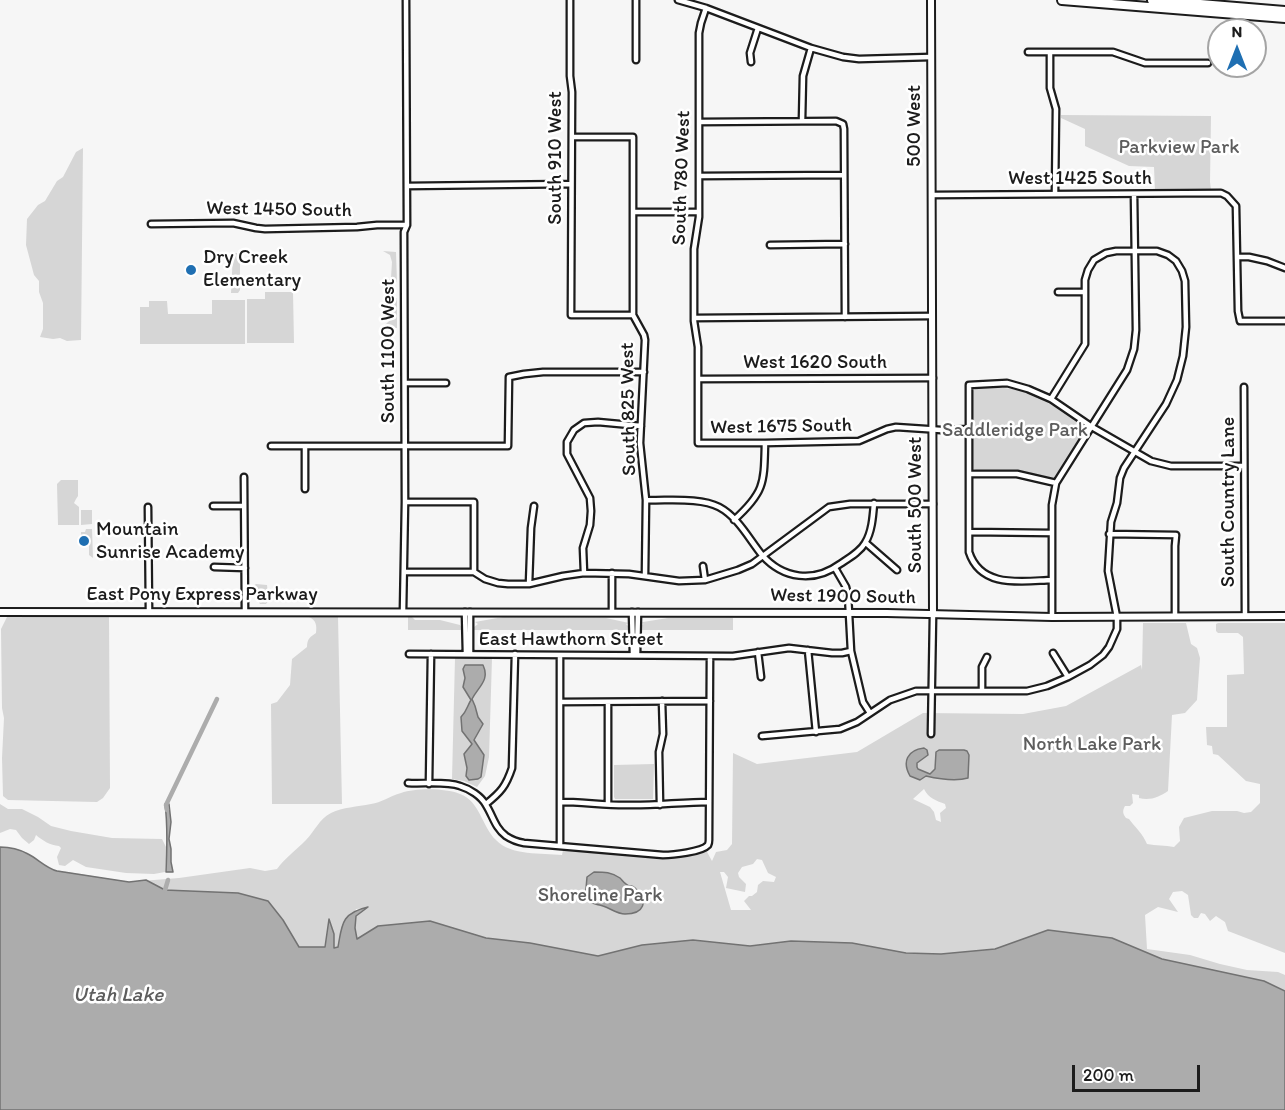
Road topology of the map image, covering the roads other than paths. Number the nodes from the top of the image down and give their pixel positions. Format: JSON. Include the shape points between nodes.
{"nodes":[{"id":1,"x":406,"y":0,"type":"edge"},
{"id":2,"x":570,"y":0,"type":"edge"},
{"id":3,"x":636,"y":0,"type":"edge"},
{"id":4,"x":678,"y":0,"type":"edge"},
{"id":5,"x":931,"y":0,"type":"edge"},
{"id":6,"x":1062,"y":0,"type":"edge"},
{"id":7,"x":1152,"y":0,"type":"edge"},
{"id":8,"x":705,"y":8,"type":"junction"},
{"id":9,"x":1285,"y":11,"type":"edge"},
{"id":10,"x":1285,"y":18,"type":"edge"},
{"id":11,"x":758,"y":28,"type":"junction"},
{"id":12,"x":811,"y":48,"type":"junction"},
{"id":13,"x":1028,"y":52,"type":"dead end"},
{"id":14,"x":1050,"y":52,"type":"junction"},
{"id":15,"x":931,"y":57,"type":"junction"},
{"id":16,"x":636,"y":60,"type":"dead end"},
{"id":17,"x":751,"y":62,"type":"dead end"},
{"id":18,"x":1207,"y":63,"type":"edge"},
{"id":19,"x":802,"y":121,"type":"junction"},
{"id":20,"x":699,"y":122,"type":"junction"},
{"id":21,"x":572,"y":137,"type":"junction"},
{"id":22,"x":844,"y":175,"type":"junction"},
{"id":23,"x":699,"y":176,"type":"junction"},
{"id":24,"x":572,"y":184,"type":"junction"},
{"id":25,"x":407,"y":186,"type":"junction"},
{"id":26,"x":1055,"y":194,"type":"junction"},
{"id":27,"x":1134,"y":194,"type":"junction"},
{"id":28,"x":932,"y":195,"type":"junction"},
{"id":29,"x":633,"y":212,"type":"junction"},
{"id":30,"x":698,"y":212,"type":"junction"},
{"id":31,"x":151,"y":224,"type":"dead end"},
{"id":32,"x":407,"y":225,"type":"junction"},
{"id":33,"x":845,"y":244,"type":"junction"},
{"id":34,"x":770,"y":245,"type":"dead end"},
{"id":35,"x":1136,"y":251,"type":"junction"},
{"id":36,"x":1237,"y":257,"type":"junction"},
{"id":37,"x":1285,"y":268,"type":"edge"},
{"id":38,"x":1058,"y":292,"type":"dead end"},
{"id":39,"x":1085,"y":292,"type":"junction"},
{"id":40,"x":633,"y":315,"type":"junction"},
{"id":41,"x":932,"y":316,"type":"junction"},
{"id":42,"x":845,"y":317,"type":"junction"},
{"id":43,"x":694,"y":318,"type":"junction"},
{"id":44,"x":1285,"y":321,"type":"edge"},
{"id":45,"x":644,"y":372,"type":"junction"},
{"id":46,"x":933,"y":378,"type":"junction"},
{"id":47,"x":698,"y":379,"type":"junction"},
{"id":48,"x":405,"y":383,"type":"junction"},
{"id":49,"x":446,"y":383,"type":"dead end"},
{"id":50,"x":1244,"y":387,"type":"dead end"},
{"id":51,"x":1051,"y":399,"type":"junction"},
{"id":52,"x":641,"y":426,"type":"junction"},
{"id":53,"x":1092,"y":427,"type":"junction"},
{"id":54,"x":970,"y":429,"type":"junction"},
{"id":55,"x":933,"y":430,"type":"junction"},
{"id":56,"x":698,"y":443,"type":"joint"},
{"id":57,"x":765,"y":443,"type":"junction"},
{"id":58,"x":405,"y":445,"type":"junction"},
{"id":59,"x":271,"y":446,"type":"dead end"},
{"id":60,"x":305,"y":446,"type":"junction"},
{"id":61,"x":1135,"y":452,"type":"junction"},
{"id":62,"x":1243,"y":466,"type":"junction"},
{"id":63,"x":969,"y":474,"type":"junction"},
{"id":64,"x":244,"y":477,"type":"dead end"},
{"id":65,"x":1056,"y":483,"type":"junction"},
{"id":66,"x":306,"y":489,"type":"dead end"},
{"id":67,"x":646,"y":500,"type":"junction"},
{"id":68,"x":405,"y":502,"type":"junction"},
{"id":69,"x":874,"y":503,"type":"junction"},
{"id":70,"x":933,"y":504,"type":"junction"},
{"id":71,"x":244,"y":506,"type":"junction"},
{"id":72,"x":148,"y":507,"type":"dead end"},
{"id":73,"x":213,"y":507,"type":"dead end"},
{"id":74,"x":534,"y":507,"type":"dead end"},
{"id":75,"x":734,"y":520,"type":"junction"},
{"id":76,"x":969,"y":532,"type":"junction"},
{"id":77,"x":1052,"y":533,"type":"junction"},
{"id":78,"x":1109,"y":534,"type":"junction"},
{"id":79,"x":866,"y":543,"type":"junction"},
{"id":80,"x":764,"y":556,"type":"junction"},
{"id":81,"x":703,"y":566,"type":"dead end"},
{"id":82,"x":214,"y":567,"type":"dead end"},
{"id":83,"x":245,"y":568,"type":"junction"},
{"id":84,"x":835,"y":568,"type":"junction"},
{"id":85,"x":897,"y":570,"type":"dead end"},
{"id":86,"x":404,"y":572,"type":"junction"},
{"id":87,"x":474,"y":572,"type":"junction"},
{"id":88,"x":584,"y":573,"type":"junction"},
{"id":89,"x":612,"y":573,"type":"junction"},
{"id":90,"x":645,"y":576,"type":"junction"},
{"id":91,"x":705,"y":580,"type":"junction"},
{"id":92,"x":1052,"y":580,"type":"junction"},
{"id":93,"x":529,"y":584,"type":"junction"},
{"id":94,"x":0,"y":612,"type":"edge"},
{"id":95,"x":149,"y":612,"type":"junction"},
{"id":96,"x":245,"y":612,"type":"junction"},
{"id":97,"x":404,"y":612,"type":"junction"},
{"id":98,"x":468,"y":612,"type":"junction"},
{"id":99,"x":612,"y":612,"type":"junction"},
{"id":100,"x":635,"y":612,"type":"junction"},
{"id":101,"x":849,"y":613,"type":"junction"},
{"id":102,"x":933,"y":615,"type":"junction"},
{"id":103,"x":1175,"y":616,"type":"junction"},
{"id":104,"x":1245,"y":616,"type":"junction"},
{"id":105,"x":1284,"y":616,"type":"edge"},
{"id":106,"x":1052,"y":617,"type":"junction"},
{"id":107,"x":1117,"y":617,"type":"junction"},
{"id":108,"x":808,"y":650,"type":"junction"},
{"id":109,"x":851,"y":651,"type":"junction"},
{"id":110,"x":758,"y":652,"type":"junction"},
{"id":111,"x":1053,"y":653,"type":"dead end"},
{"id":112,"x":409,"y":654,"type":"dead end"},
{"id":113,"x":432,"y":654,"type":"junction"},
{"id":114,"x":468,"y":654,"type":"junction"},
{"id":115,"x":515,"y":654,"type":"junction"},
{"id":116,"x":560,"y":655,"type":"junction"},
{"id":117,"x":635,"y":655,"type":"junction"},
{"id":118,"x":710,"y":656,"type":"junction"},
{"id":119,"x":987,"y":657,"type":"dead end"},
{"id":120,"x":761,"y":677,"type":"dead end"},
{"id":121,"x":1068,"y":678,"type":"junction"},
{"id":122,"x":932,"y":691,"type":"junction"},
{"id":123,"x":982,"y":691,"type":"junction"},
{"id":124,"x":662,"y":701,"type":"junction"},
{"id":125,"x":710,"y":701,"type":"junction"},
{"id":126,"x":560,"y":702,"type":"junction"},
{"id":127,"x":608,"y":702,"type":"junction"},
{"id":128,"x":870,"y":713,"type":"junction"},
{"id":129,"x":816,"y":732,"type":"junction"},
{"id":130,"x":932,"y":734,"type":"dead end"},
{"id":131,"x":762,"y":736,"type":"dead end"},
{"id":132,"x":408,"y":783,"type":"dead end"},
{"id":133,"x":429,"y":784,"type":"junction"},
{"id":134,"x":560,"y":802,"type":"junction"},
{"id":135,"x":709,"y":802,"type":"junction"},
{"id":136,"x":486,"y":804,"type":"junction"},
{"id":137,"x":608,"y":804,"type":"junction"},
{"id":138,"x":660,"y":805,"type":"junction"},
{"id":139,"x":560,"y":846,"type":"junction"}],
"edges":[{"from":1,"to":25,"type":"street","name":"South 1100 West"},
{"from":2,"to":21,"type":"street","name":"South 910 West"},
{"from":3,"to":16,"type":"street"},
{"from":4,"to":8,"type":"street"},
{"from":5,"to":15,"type":"street","name":"500 West"},
{"from":6,"to":10,"type":"highway"},
{"from":7,"to":9,"type":"highway"},
{"from":8,"to":11,"type":"street"},
{"from":8,"to":20,"type":"street","name":"South 780 West","via":[[699,33]]},
{"from":11,"to":12,"type":"street"},
{"from":11,"to":17,"type":"street"},
{"from":12,"to":15,"type":"street","via":[[859,59]]},
{"from":12,"to":19,"type":"street","via":[[803,76]]},
{"from":13,"to":14,"type":"street"},
{"from":14,"to":18,"type":"street","via":[[1113,52],[1145,63]]},
{"from":14,"to":26,"type":"street","via":[[1050,88],[1056,109]]},
{"from":15,"to":28,"type":"street","name":"500 West"},
{"from":19,"to":20,"type":"street"},
{"from":19,"to":22,"type":"street","via":[[843,124]]},
{"from":20,"to":23,"type":"street","name":"South 780 West"},
{"from":21,"to":24,"type":"street","name":"South 910 West"},
{"from":21,"to":29,"type":"street","name":"South 825 West","via":[[633,137]]},
{"from":22,"to":23,"type":"street"},
{"from":22,"to":33,"type":"street"},
{"from":23,"to":30,"type":"street","name":"South 780 West"},
{"from":24,"to":25,"type":"street"},
{"from":24,"to":40,"type":"street","name":"South 910 West","via":[[571,315]]},
{"from":25,"to":32,"type":"street","name":"South 1100 West"},
{"from":26,"to":27,"type":"street","name":"West 1425 South"},
{"from":26,"to":28,"type":"street","name":"West 1425 South"},
{"from":27,"to":35,"type":"street"},
{"from":27,"to":36,"type":"street","name":"West 1425 South","via":[[1227,196],[1236,206]]},
{"from":28,"to":41,"type":"street","name":"500 West"},
{"from":29,"to":30,"type":"street"},
{"from":29,"to":40,"type":"street","name":"South 825 West"},
{"from":30,"to":43,"type":"street","name":"South 780 West"},
{"from":31,"to":32,"type":"street","name":"West 1450 South","via":[[233,223],[265,229]]},
{"from":32,"to":48,"type":"street","name":"South 1100 West"},
{"from":33,"to":34,"type":"street"},
{"from":33,"to":42,"type":"street"},
{"from":35,"to":39,"type":"street","via":[[1106,253],[1095,260],[1088,270]]},
{"from":35,"to":53,"type":"street","via":[[1134,349],[1127,370]]},
{"from":35,"to":61,"type":"street","via":[[1157,251],[1176,261],[1185,281],[1186,327],[1183,356],[1172,392]]},
{"from":36,"to":37,"type":"street"},
{"from":36,"to":44,"type":"street","via":[[1240,321]]},
{"from":38,"to":39,"type":"street"},
{"from":39,"to":51,"type":"street","via":[[1084,344]]},
{"from":40,"to":45,"type":"street","name":"South 825 West","via":[[645,340]]},
{"from":41,"to":42,"type":"street"},
{"from":41,"to":46,"type":"street","name":"South 500 West"},
{"from":42,"to":43,"type":"street"},
{"from":43,"to":47,"type":"street","name":"South 780 West"},
{"from":45,"to":52,"type":"street","name":"South 825 West"},
{"from":45,"to":58,"type":"street","via":[[543,372],[509,377],[508,446]]},
{"from":46,"to":47,"type":"street","name":"West 1620 South"},
{"from":46,"to":55,"type":"street","name":"South 500 West"},
{"from":47,"to":56,"type":"street","name":"South 780 West"},
{"from":48,"to":49,"type":"street"},
{"from":48,"to":58,"type":"street","name":"South 1100 West"},
{"from":50,"to":62,"type":"street","name":"South Country Lane"},
{"from":51,"to":53,"type":"street"},
{"from":51,"to":54,"type":"street","via":[[1007,383],[969,385]]},
{"from":52,"to":67,"type":"street","name":"South 825 West"},
{"from":52,"to":88,"type":"street","via":[[584,423],[567,442],[567,454],[590,498]]},
{"from":53,"to":61,"type":"street"},
{"from":53,"to":65,"type":"street"},
{"from":54,"to":55,"type":"street","name":"West 1675 South"},
{"from":54,"to":63,"type":"street"},
{"from":55,"to":57,"type":"street","name":"West 1675 South","via":[[887,429],[859,441]]},
{"from":55,"to":70,"type":"street","name":"South 500 West"},
{"from":56,"to":57,"type":"street","name":"West 1675 South"},
{"from":57,"to":75,"type":"street","via":[[764,475],[758,495]]},
{"from":58,"to":60,"type":"street"},
{"from":58,"to":68,"type":"street","name":"South 1100 West"},
{"from":59,"to":60,"type":"street"},
{"from":60,"to":66,"type":"street"},
{"from":61,"to":62,"type":"street","via":[[1171,466]]},
{"from":61,"to":78,"type":"street","via":[[1120,478]]},
{"from":62,"to":104,"type":"street","name":"South Country Lane"},
{"from":63,"to":65,"type":"street","via":[[1017,474]]},
{"from":63,"to":76,"type":"street"},
{"from":64,"to":71,"type":"street"},
{"from":65,"to":77,"type":"street"},
{"from":67,"to":75,"type":"street","via":[[701,502],[719,507]]},
{"from":67,"to":90,"type":"street","name":"South 825 West"},
{"from":68,"to":86,"type":"street","name":"South 1100 West"},
{"from":68,"to":87,"type":"street","via":[[474,502]]},
{"from":69,"to":70,"type":"street"},
{"from":69,"to":79,"type":"street"},
{"from":69,"to":80,"type":"street","via":[[829,507]]},
{"from":70,"to":102,"type":"street","name":"South 500 West"},
{"from":71,"to":73,"type":"street"},
{"from":71,"to":83,"type":"street"},
{"from":72,"to":95,"type":"street"},
{"from":74,"to":93,"type":"street"},
{"from":75,"to":80,"type":"street"},
{"from":76,"to":77,"type":"street"},
{"from":76,"to":92,"type":"street","via":[[972,562],[989,577],[1005,581]]},
{"from":77,"to":92,"type":"street"},
{"from":78,"to":103,"type":"street","via":[[1176,536]]},
{"from":78,"to":107,"type":"street","via":[[1108,576]]},
{"from":79,"to":84,"type":"street"},
{"from":79,"to":85,"type":"street"},
{"from":80,"to":84,"type":"street","via":[[795,576],[815,576]]},
{"from":80,"to":91,"type":"street","via":[[738,570]]},
{"from":81,"to":91,"type":"street"},
{"from":82,"to":83,"type":"street"},
{"from":83,"to":96,"type":"street"},
{"from":84,"to":101,"type":"street","via":[[846,587]]},
{"from":86,"to":87,"type":"street"},
{"from":86,"to":97,"type":"street","name":"South 1100 West"},
{"from":87,"to":93,"type":"street","via":[[498,583]]},
{"from":88,"to":89,"type":"street"},
{"from":88,"to":93,"type":"street"},
{"from":89,"to":90,"type":"street"},
{"from":89,"to":99,"type":"street"},
{"from":90,"to":91,"type":"street"},
{"from":92,"to":106,"type":"street"},
{"from":94,"to":95,"type":"street","name":"East Pony Express Parkway"},
{"from":95,"to":96,"type":"street","name":"East Pony Express Parkway"},
{"from":96,"to":97,"type":"street","name":"East Pony Express Parkway"},
{"from":97,"to":98,"type":"street","name":"West 1900 South"},
{"from":98,"to":99,"type":"street","name":"West 1900 South"},
{"from":98,"to":114,"type":"street"},
{"from":99,"to":100,"type":"street","name":"West 1900 South"},
{"from":100,"to":101,"type":"street","name":"West 1900 South"},
{"from":100,"to":117,"type":"street"},
{"from":101,"to":102,"type":"street","name":"West 1900 South"},
{"from":101,"to":109,"type":"street"},
{"from":102,"to":106,"type":"street","name":"West 1900 South"},
{"from":102,"to":122,"type":"street","name":"South 500 West"},
{"from":103,"to":104,"type":"street","name":"West 1900 South"},
{"from":103,"to":107,"type":"street","name":"West 1900 South"},
{"from":104,"to":105,"type":"street","name":"West 1900 South"},
{"from":106,"to":107,"type":"street","name":"West 1900 South"},
{"from":107,"to":121,"type":"street","via":[[1117,629],[1103,655]]},
{"from":108,"to":109,"type":"street","name":"East Hawthorn Street"},
{"from":108,"to":110,"type":"street","name":"East Hawthorn Street"},
{"from":108,"to":129,"type":"street"},
{"from":109,"to":128,"type":"street","via":[[863,702]]},
{"from":110,"to":118,"type":"street","name":"East Hawthorn Street"},
{"from":110,"to":120,"type":"street"},
{"from":111,"to":121,"type":"street"},
{"from":112,"to":113,"type":"street","name":"East Hawthorn Street"},
{"from":113,"to":114,"type":"street","name":"East Hawthorn Street"},
{"from":113,"to":133,"type":"street"},
{"from":114,"to":115,"type":"street","name":"East Hawthorn Street"},
{"from":115,"to":116,"type":"street","name":"East Hawthorn Street"},
{"from":115,"to":136,"type":"street","via":[[512,768],[501,792]]},
{"from":116,"to":117,"type":"street","name":"East Hawthorn Street"},
{"from":116,"to":126,"type":"street"},
{"from":117,"to":118,"type":"street","name":"East Hawthorn Street"},
{"from":118,"to":125,"type":"street"},
{"from":119,"to":123,"type":"street","via":[[982,667]]},
{"from":121,"to":123,"type":"street","via":[[1027,691]]},
{"from":122,"to":123,"type":"street"},
{"from":122,"to":128,"type":"street","via":[[916,691],[890,700]]},
{"from":122,"to":130,"type":"street","name":"South 500 West"},
{"from":124,"to":125,"type":"street"},
{"from":124,"to":127,"type":"street"},
{"from":124,"to":138,"type":"street"},
{"from":125,"to":135,"type":"street"},
{"from":126,"to":127,"type":"street"},
{"from":126,"to":134,"type":"street"},
{"from":127,"to":137,"type":"street"},
{"from":128,"to":129,"type":"street","via":[[848,726]]},
{"from":129,"to":131,"type":"street"},
{"from":132,"to":133,"type":"street"},
{"from":133,"to":136,"type":"street","via":[[462,786]]},
{"from":134,"to":137,"type":"street"},
{"from":134,"to":139,"type":"street"},
{"from":135,"to":138,"type":"street"},
{"from":135,"to":139,"type":"street","via":[[706,847],[668,855]]},
{"from":136,"to":139,"type":"street","via":[[506,836],[524,843]]},
{"from":137,"to":138,"type":"street"}]}
